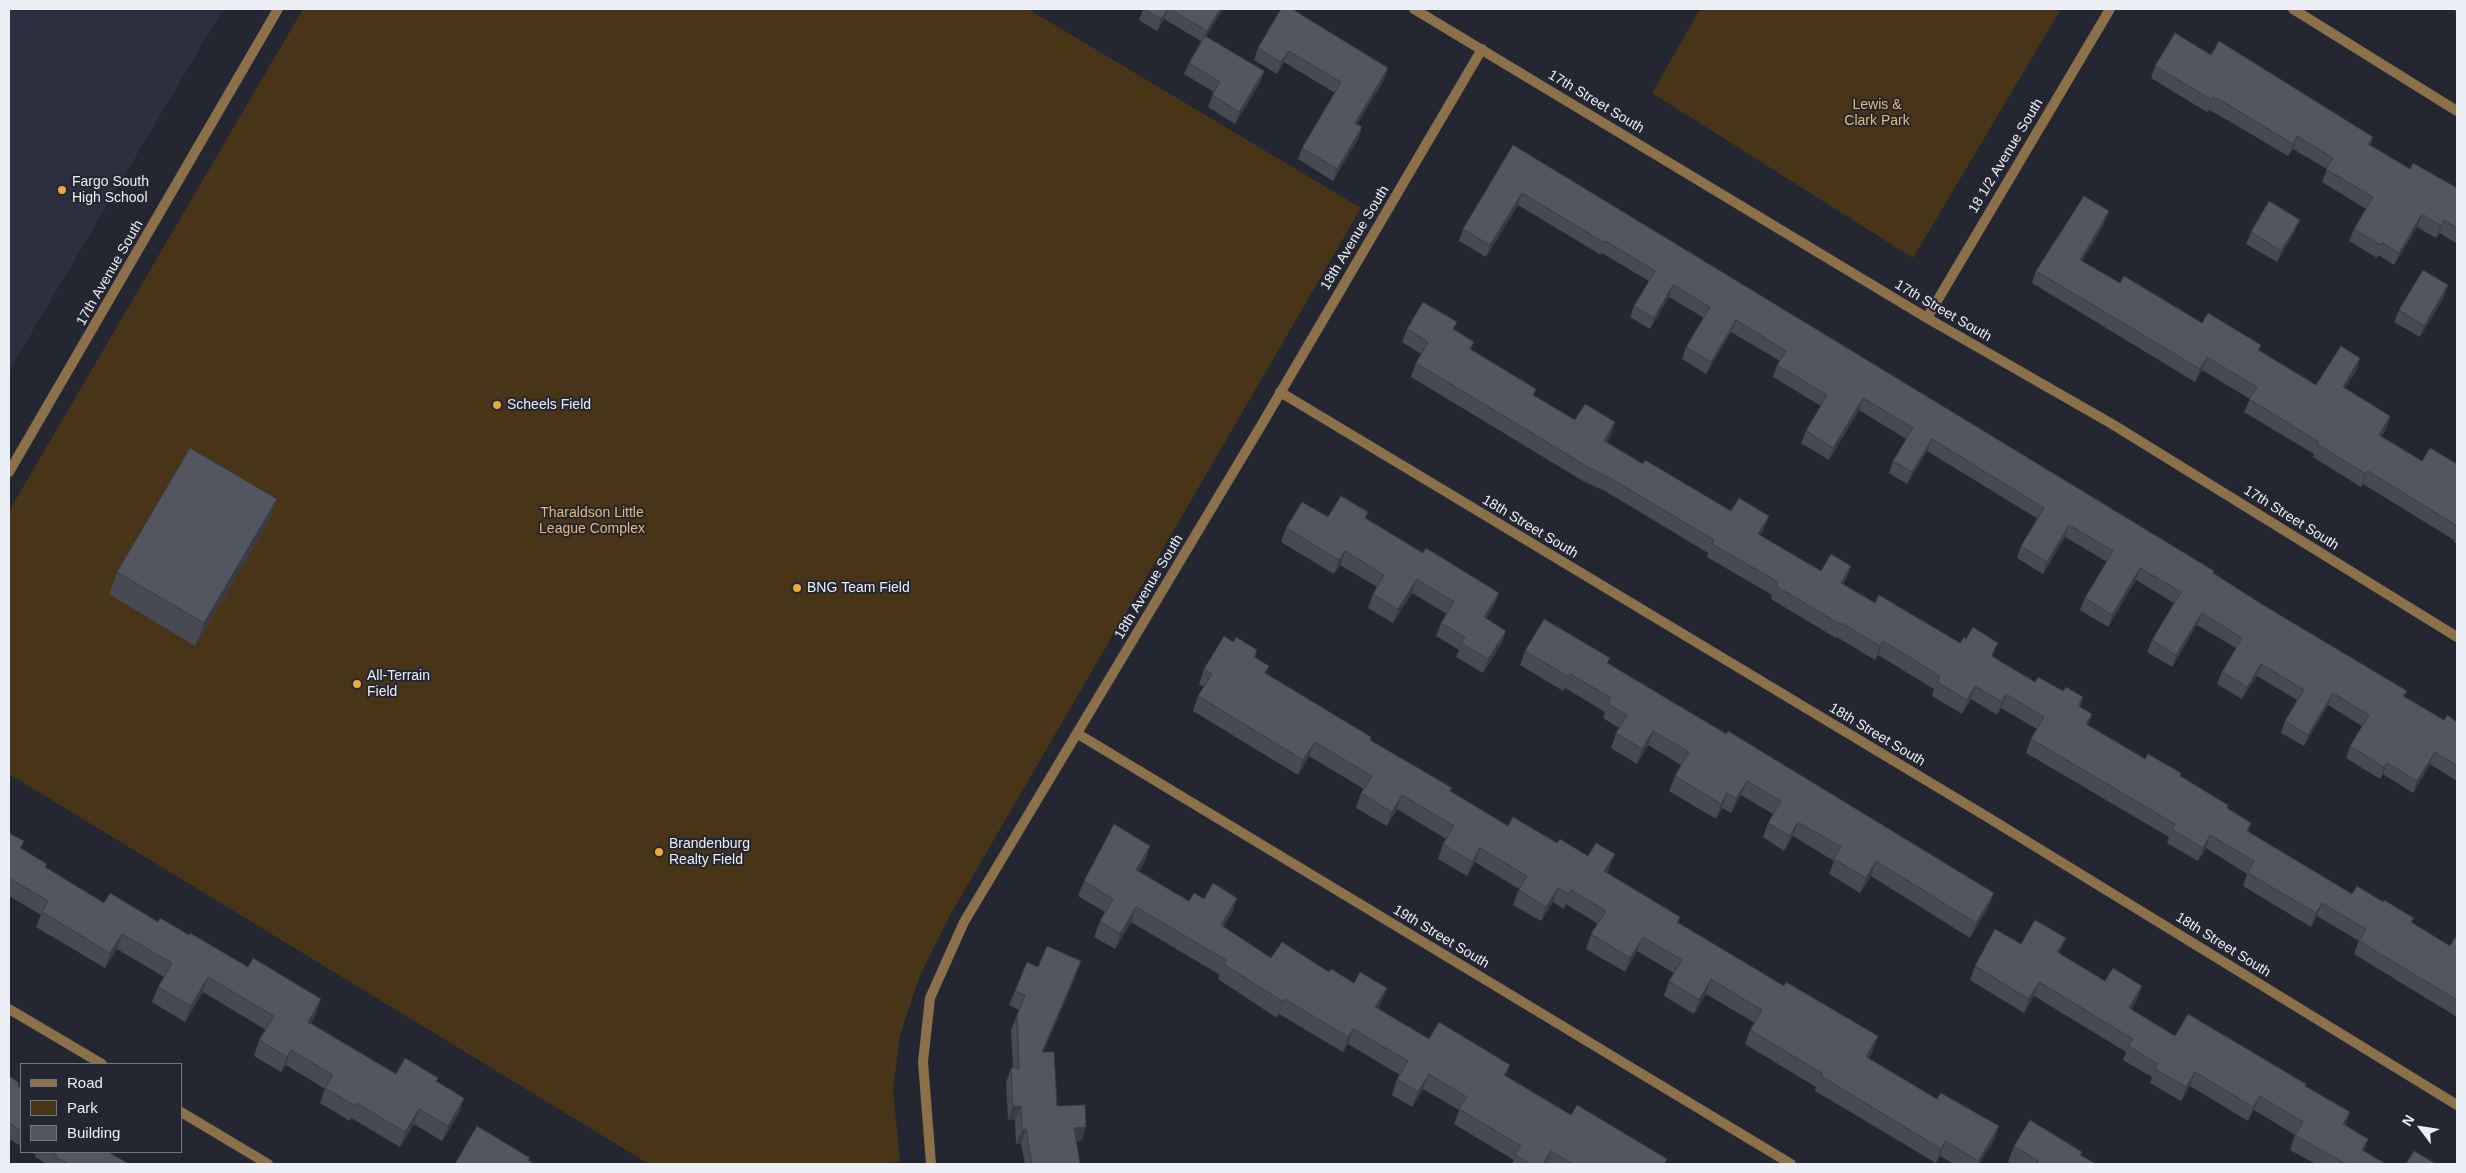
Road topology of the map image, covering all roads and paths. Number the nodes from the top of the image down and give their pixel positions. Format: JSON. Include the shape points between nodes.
{"nodes":[{"id":1,"x":278,"y":9,"type":"edge"},
{"id":2,"x":1414,"y":9,"type":"edge"},
{"id":3,"x":2110,"y":9,"type":"edge"},
{"id":4,"x":2293,"y":9,"type":"edge"},
{"id":5,"x":1482,"y":49,"type":"junction"},
{"id":6,"x":2457,"y":110,"type":"edge"},
{"id":7,"x":1927,"y":318,"type":"junction"},
{"id":8,"x":1280,"y":392,"type":"junction"},
{"id":9,"x":9,"y":472,"type":"edge"},
{"id":10,"x":2457,"y":637,"type":"edge"},
{"id":11,"x":1078,"y":734,"type":"junction"},
{"id":12,"x":9,"y":1008,"type":"edge"},
{"id":13,"x":100,"y":1063,"type":"edge"},
{"id":14,"x":2457,"y":1105,"type":"edge"},
{"id":15,"x":182,"y":1113,"type":"edge"},
{"id":16,"x":268,"y":1164,"type":"edge"},
{"id":17,"x":931,"y":1164,"type":"edge"},
{"id":18,"x":1791,"y":1164,"type":"edge"}],
"edges":[{"from":1,"to":9,"type":"street","name":"17th Avenue South"},
{"from":2,"to":5,"type":"street","name":"17th Street South"},
{"from":3,"to":7,"type":"street","name":"18 1/2 Avenue South"},
{"from":4,"to":6,"type":"street"},
{"from":5,"to":7,"type":"street","name":"17th Street South"},
{"from":5,"to":8,"type":"street","name":"18th Avenue South"},
{"from":7,"to":10,"type":"street","name":"17th Street South","via":[[2112,424]]},
{"from":8,"to":11,"type":"street","name":"18th Avenue South"},
{"from":8,"to":14,"type":"street","name":"18th Street South","via":[[1984,815]]},
{"from":11,"to":17,"type":"street","name":"18th Avenue South","via":[[964,922],[930,998],[923,1062]]},
{"from":11,"to":18,"type":"street","name":"19th Street South"},
{"from":12,"to":13,"type":"street"},
{"from":15,"to":16,"type":"street"}]}
